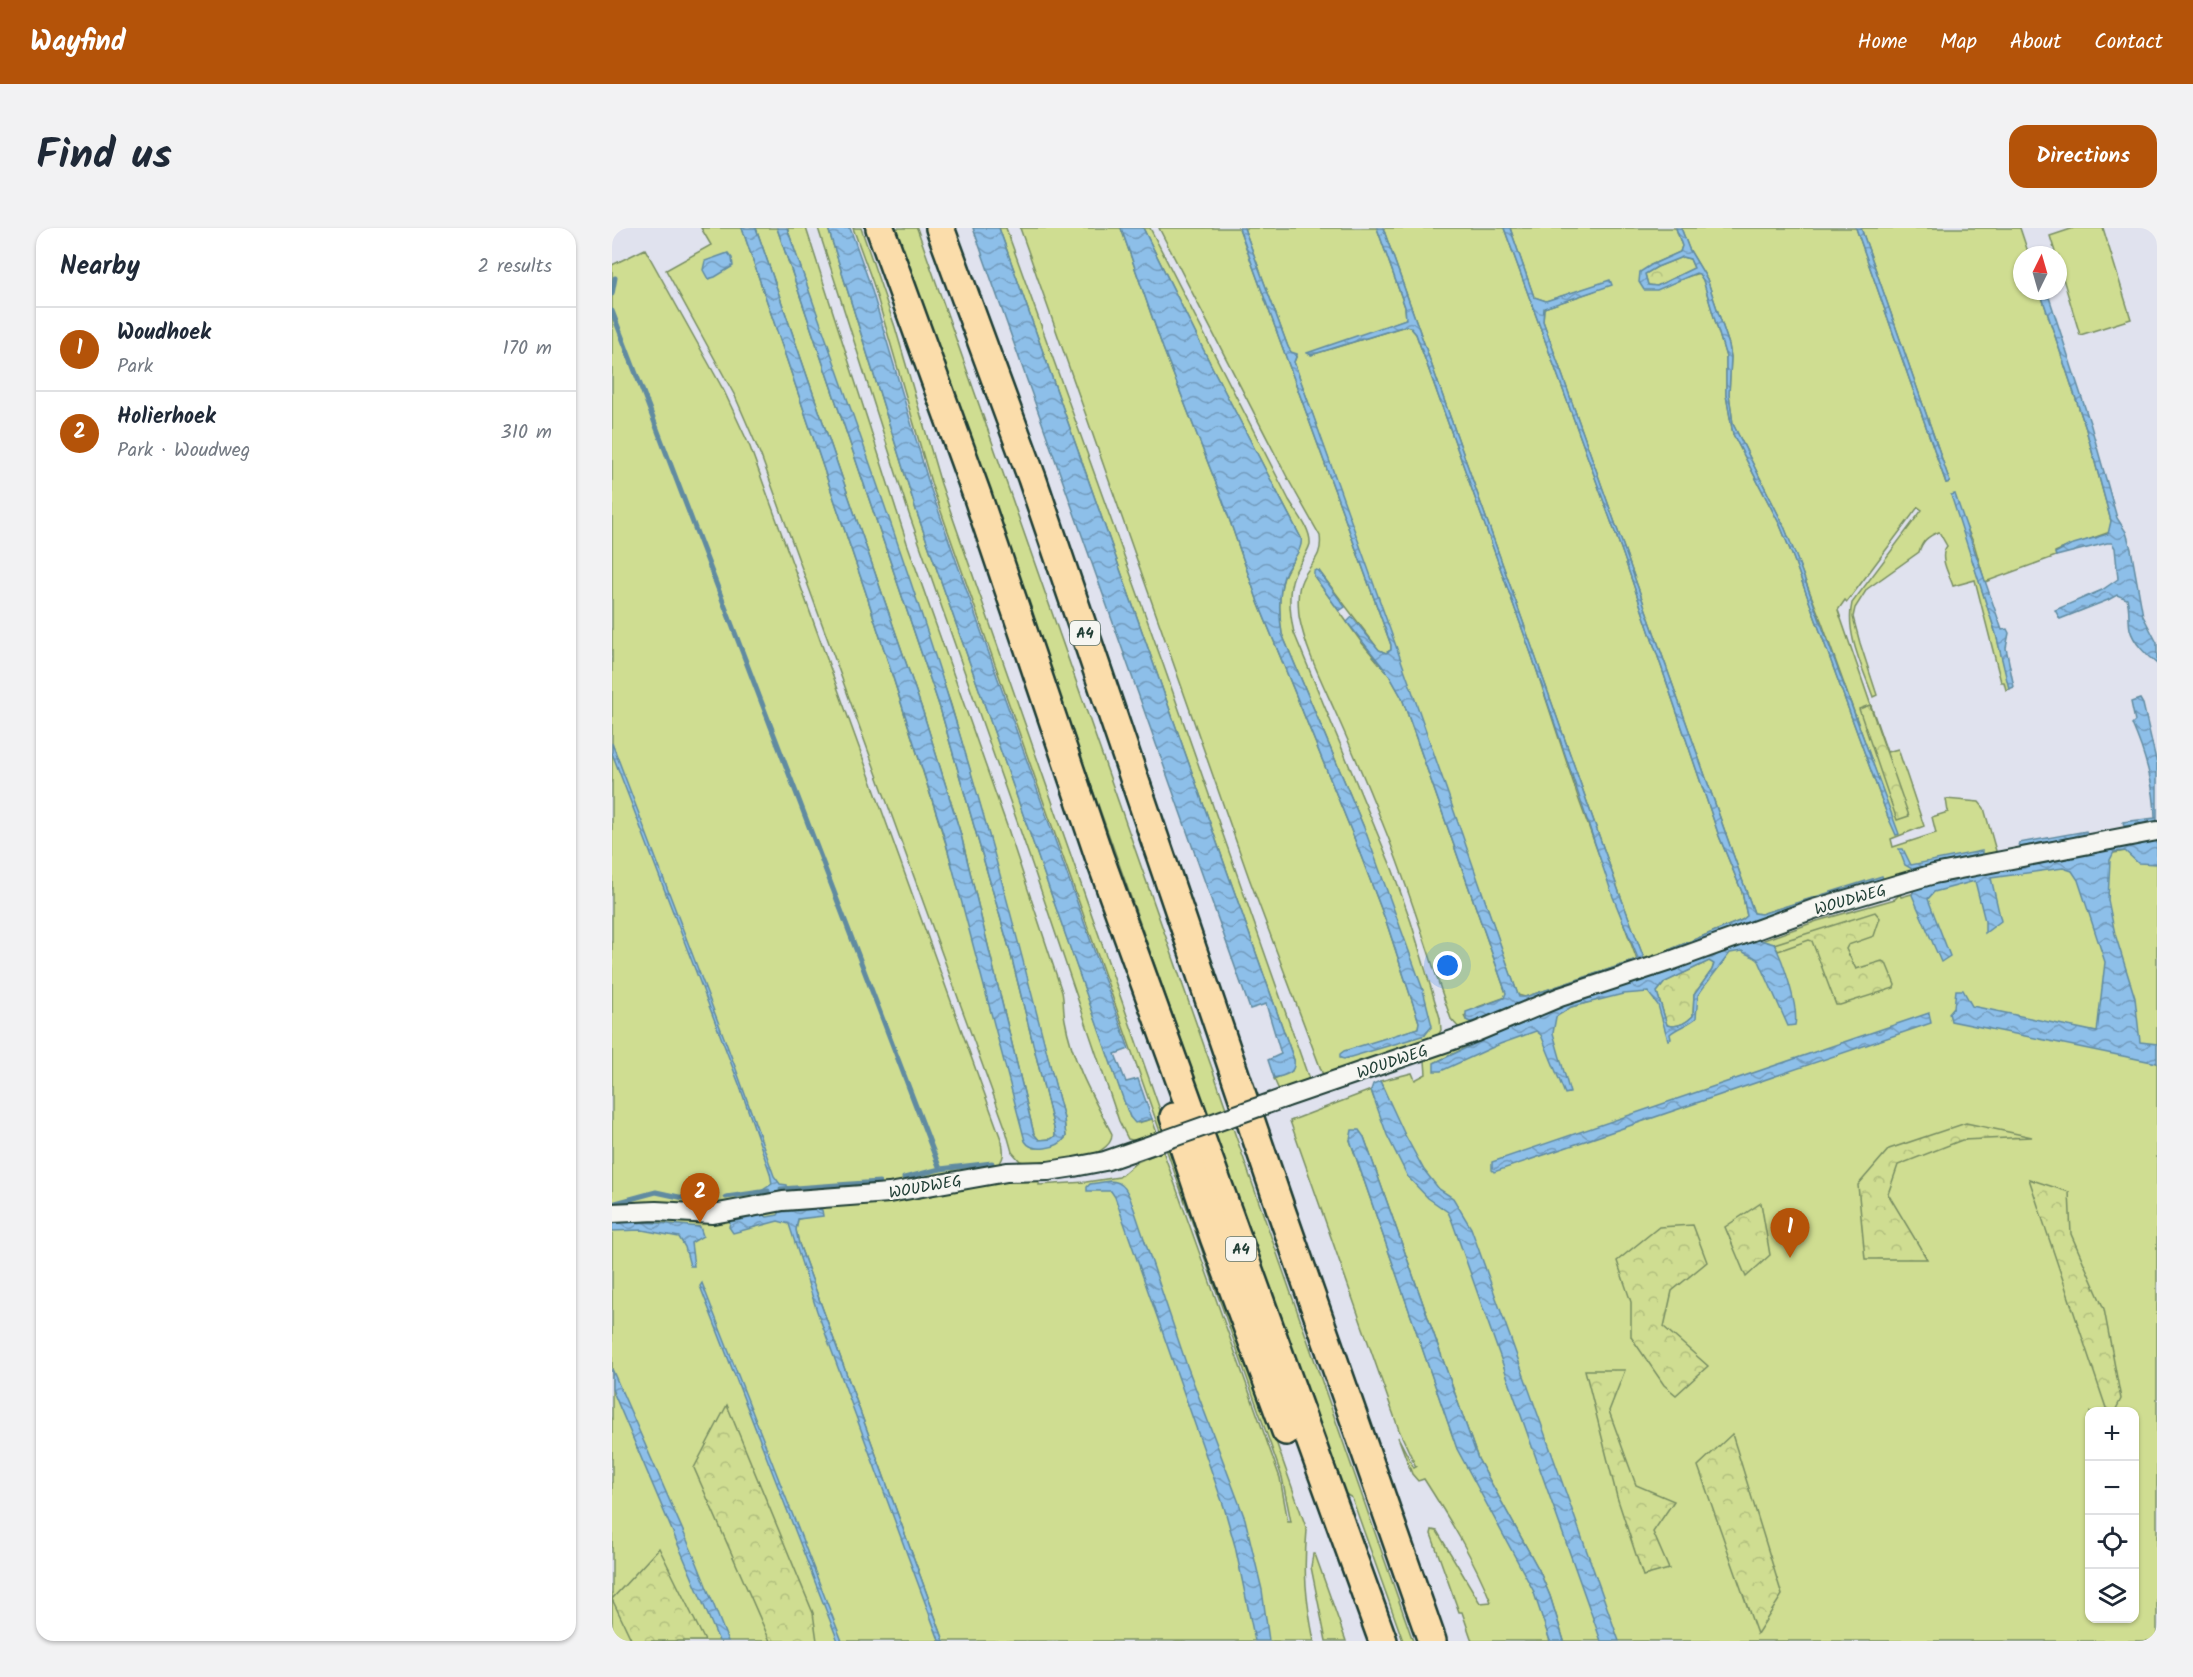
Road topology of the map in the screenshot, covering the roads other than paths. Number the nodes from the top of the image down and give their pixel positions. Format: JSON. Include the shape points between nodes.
{"nodes":[{"id":1,"x":879,"y":228,"type":"edge"},
{"id":2,"x":940,"y":228,"type":"edge"},
{"id":3,"x":2157,"y":831,"type":"edge"},
{"id":4,"x":1099,"y":856,"type":"junction"},
{"id":5,"x":612,"y":1213,"type":"edge"},
{"id":6,"x":1364,"y":1641,"type":"edge"},
{"id":7,"x":1383,"y":1641,"type":"edge"},
{"id":8,"x":1432,"y":1641,"type":"edge"}],
"edges":[{"from":1,"to":4,"type":"highway","number":"A4","via":[[977,495]]},
{"from":2,"to":8,"type":"highway","number":"A4","via":[[1032,478]]},
{"from":3,"to":5,"type":"street","name":"WOUDWEG","bridge":true,"via":[[1934,874],[1814,909],[1105,1161],[1006,1172],[889,1192],[783,1201],[713,1214]]},
{"from":4,"to":6,"type":"highway","number":"A4","via":[[1168,1097],[1214,1237]]},
{"from":4,"to":7,"type":"highway","number":"A4"}]}
